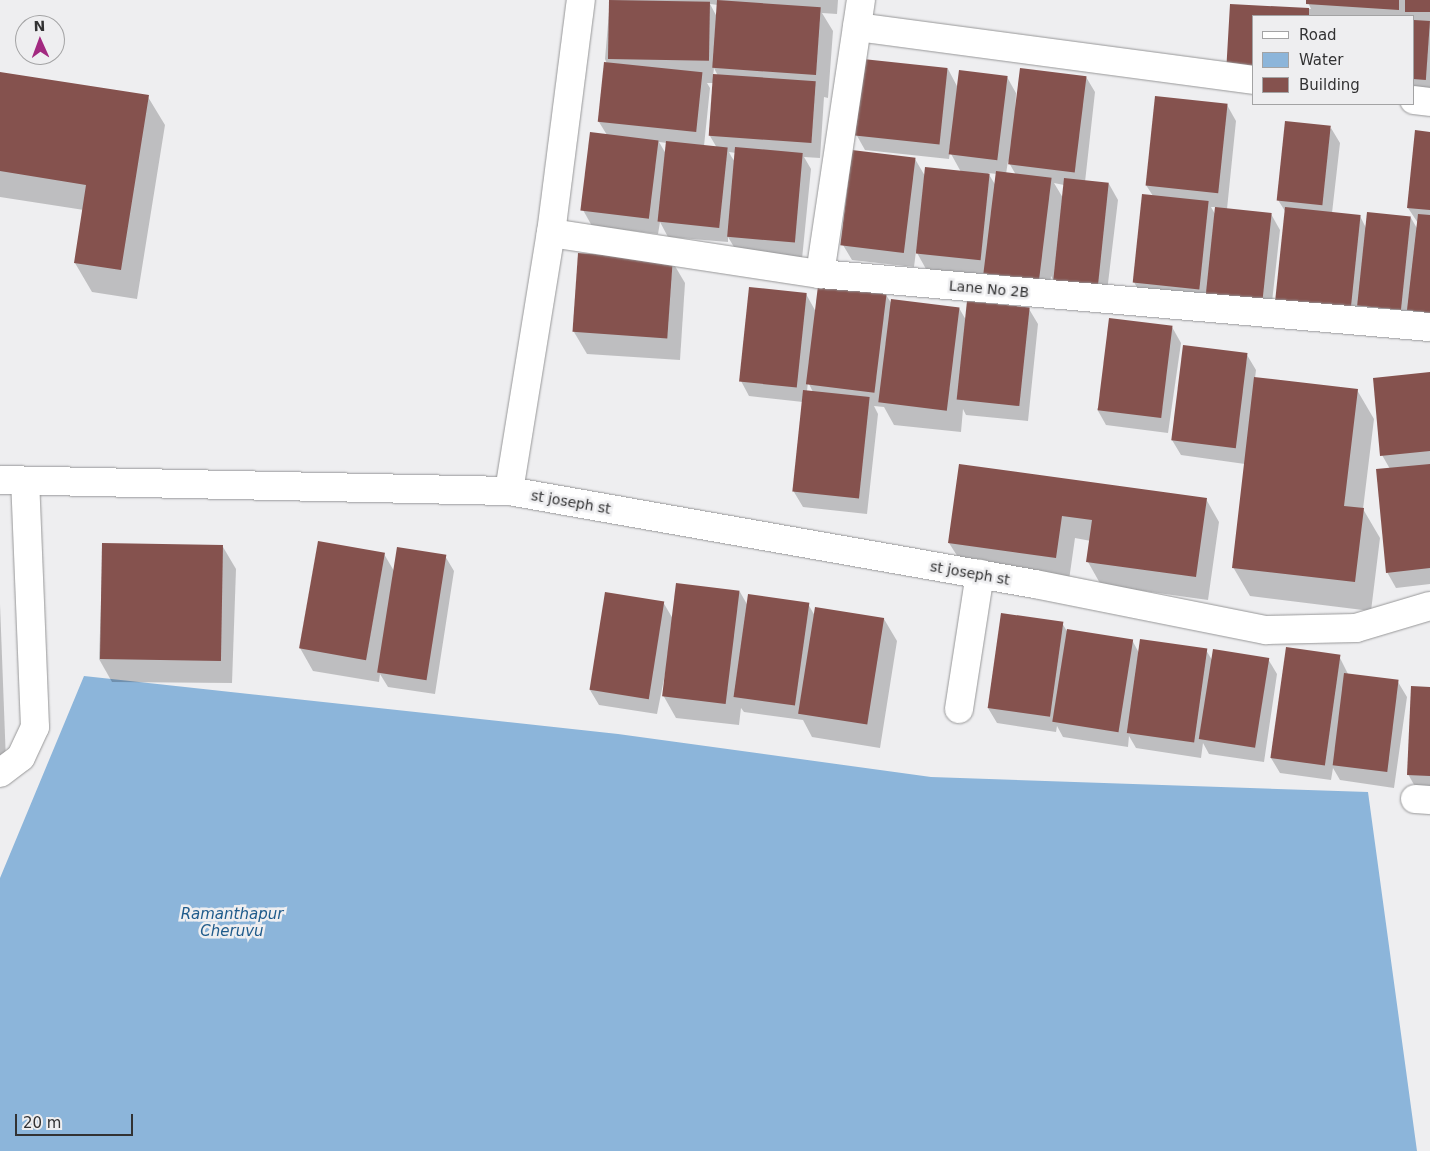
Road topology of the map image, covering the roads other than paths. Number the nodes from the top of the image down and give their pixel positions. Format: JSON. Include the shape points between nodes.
{"nodes":[{"id":1,"x":581,"y":0,"type":"edge"},
{"id":2,"x":861,"y":0,"type":"edge"},
{"id":3,"x":857,"y":27,"type":"junction"},
{"id":4,"x":1252,"y":80,"type":"edge"},
{"id":5,"x":1415,"y":100,"type":"edge"},
{"id":6,"x":1430,"y":102,"type":"edge"},
{"id":7,"x":551,"y":232,"type":"junction"},
{"id":8,"x":820,"y":274,"type":"junction"},
{"id":9,"x":1430,"y":327,"type":"edge"},
{"id":10,"x":13,"y":480,"type":"edge"},
{"id":11,"x":509,"y":491,"type":"junction"},
{"id":12,"x":980,"y":574,"type":"junction"},
{"id":13,"x":1430,"y":606,"type":"edge"},
{"id":14,"x":959,"y":709,"type":"dead end"},
{"id":15,"x":0,"y":773,"type":"edge"}],
"edges":[{"from":1,"to":7,"type":"street"},
{"from":2,"to":3,"type":"street"},
{"from":3,"to":4,"type":"street"},
{"from":3,"to":8,"type":"street"},
{"from":5,"to":6,"type":"street"},
{"from":7,"to":8,"type":"street","name":"Lane No 2B"},
{"from":7,"to":11,"type":"street"},
{"from":8,"to":9,"type":"street","name":"Lane No 2B"},
{"from":10,"to":11,"type":"street","name":"st joseph st"},
{"from":10,"to":15,"type":"street","via":[[35,727],[21,757]]},
{"from":11,"to":12,"type":"street","name":"st joseph st"},
{"from":12,"to":13,"type":"street","name":"st joseph st","via":[[1266,630],[1356,628]]},
{"from":12,"to":14,"type":"street"}]}
